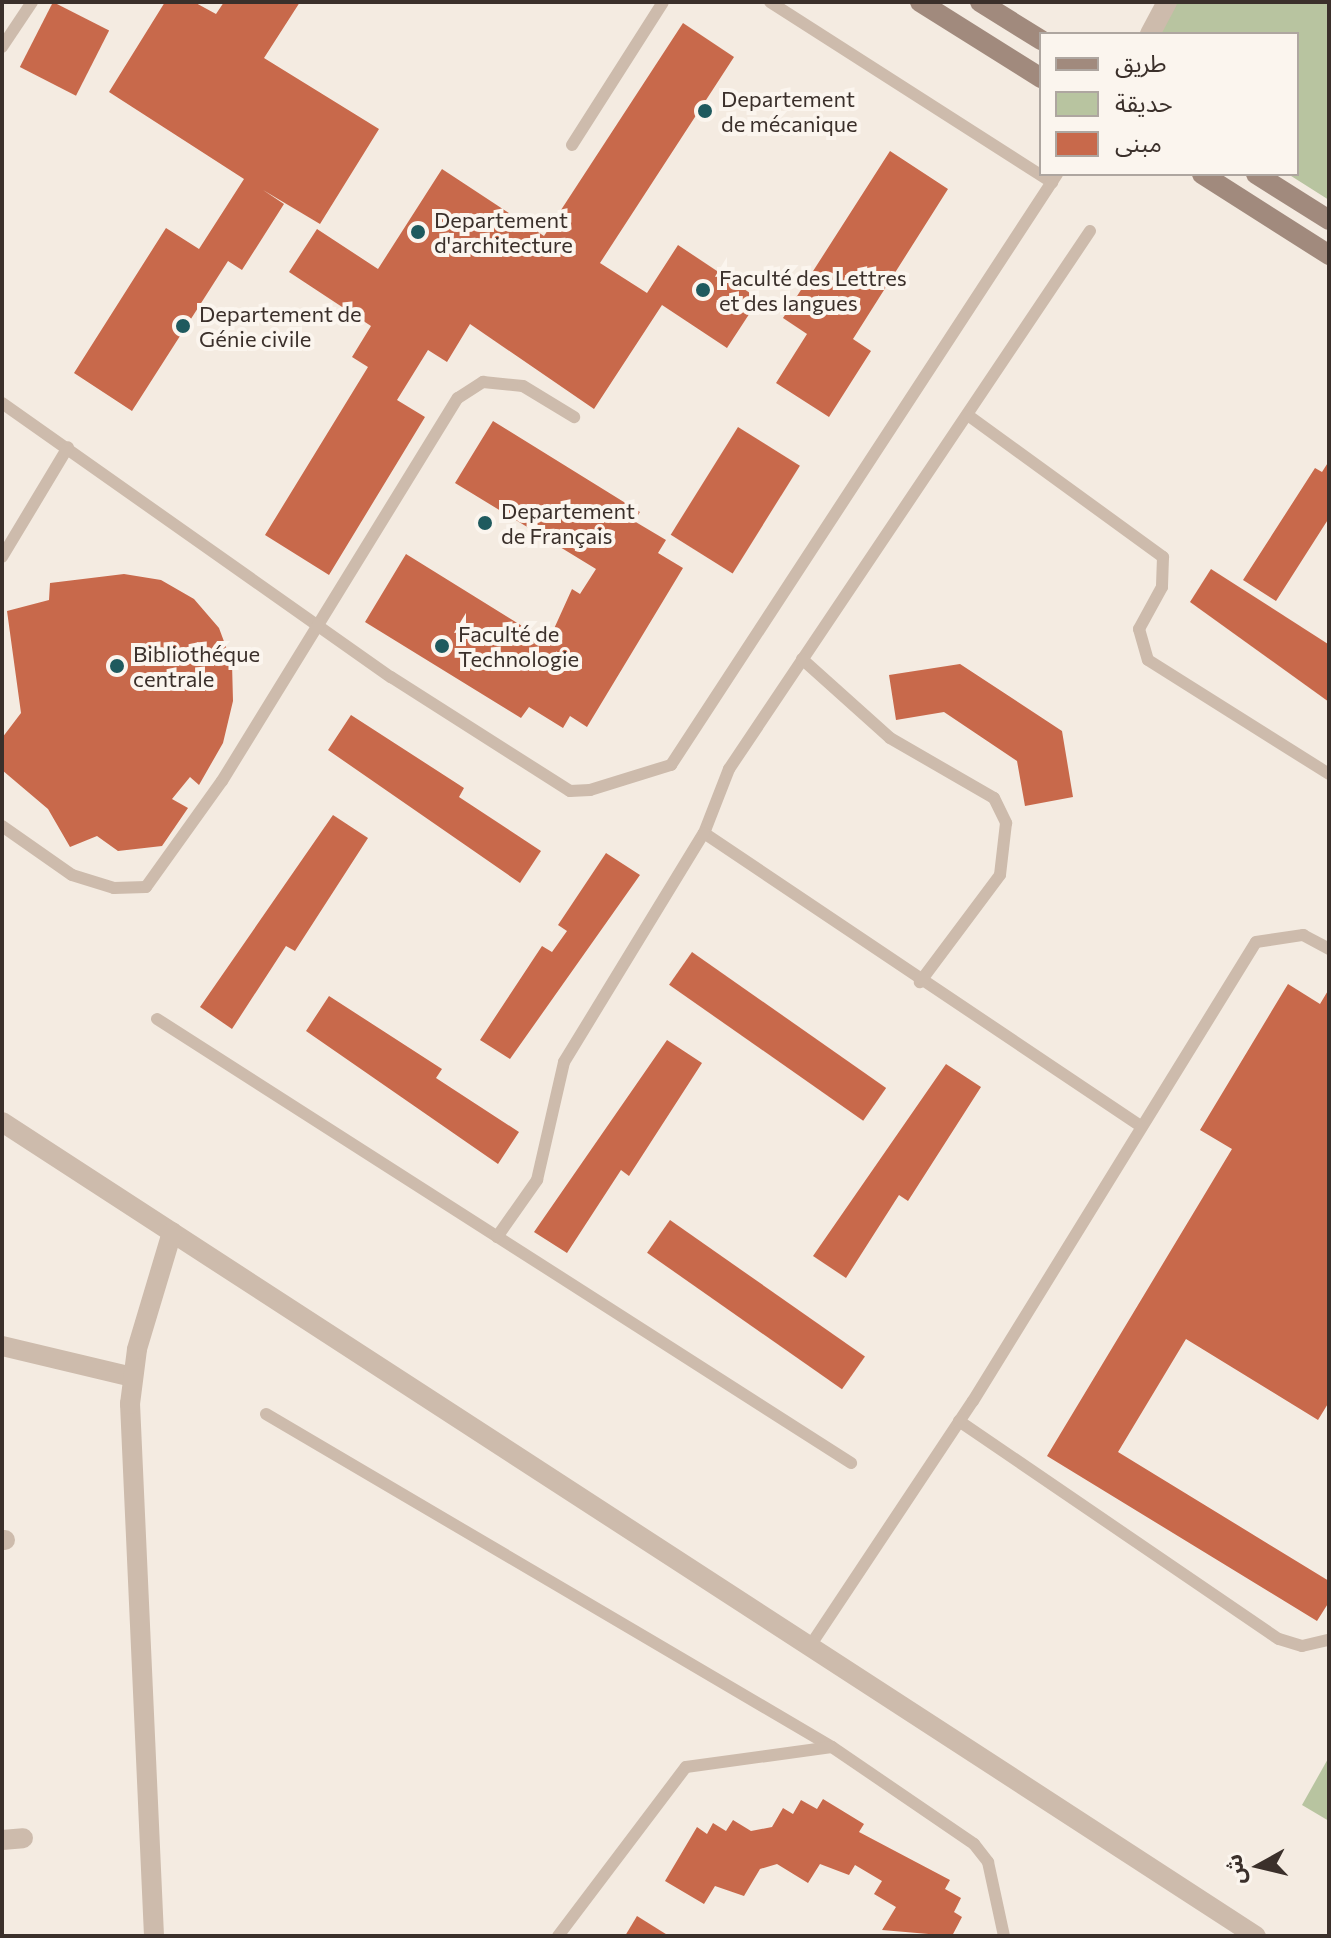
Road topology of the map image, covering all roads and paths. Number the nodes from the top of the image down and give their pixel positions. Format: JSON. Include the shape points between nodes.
{"nodes":[{"id":1,"x":32,"y":2,"type":"edge"},
{"id":2,"x":663,"y":2,"type":"edge"},
{"id":3,"x":770,"y":2,"type":"edge"},
{"id":4,"x":920,"y":2,"type":"edge"},
{"id":5,"x":980,"y":2,"type":"edge"},
{"id":6,"x":1167,"y":2,"type":"edge"},
{"id":7,"x":1151,"y":32,"type":"edge"},
{"id":8,"x":1039,"y":39,"type":"edge"},
{"id":9,"x":2,"y":47,"type":"edge"},
{"id":10,"x":1039,"y":77,"type":"edge"},
{"id":11,"x":572,"y":145,"type":"dead end"},
{"id":12,"x":1039,"y":169,"type":"edge"},
{"id":13,"x":1205,"y":176,"type":"edge"},
{"id":14,"x":1259,"y":176,"type":"edge"},
{"id":15,"x":1054,"y":178,"type":"edge"},
{"id":16,"x":1329,"y":220,"type":"edge"},
{"id":17,"x":1090,"y":231,"type":"dead end"},
{"id":18,"x":1329,"y":255,"type":"edge"},
{"id":19,"x":2,"y":403,"type":"edge"},
{"id":20,"x":969,"y":416,"type":"junction"},
{"id":21,"x":574,"y":417,"type":"dead end"},
{"id":22,"x":68,"y":447,"type":"junction"},
{"id":23,"x":2,"y":557,"type":"edge"},
{"id":24,"x":314,"y":623,"type":"junction"},
{"id":25,"x":802,"y":659,"type":"junction"},
{"id":26,"x":1329,"y":774,"type":"edge"},
{"id":27,"x":2,"y":826,"type":"edge"},
{"id":28,"x":704,"y":833,"type":"junction"},
{"id":29,"x":1329,"y":949,"type":"edge"},
{"id":30,"x":920,"y":982,"type":"junction"},
{"id":31,"x":157,"y":1019,"type":"dead end"},
{"id":32,"x":2,"y":1122,"type":"edge"},
{"id":33,"x":1139,"y":1125,"type":"junction"},
{"id":34,"x":172,"y":1232,"type":"junction"},
{"id":35,"x":497,"y":1237,"type":"junction"},
{"id":36,"x":2,"y":1346,"type":"edge"},
{"id":37,"x":132,"y":1377,"type":"junction"},
{"id":38,"x":266,"y":1414,"type":"dead end"},
{"id":39,"x":959,"y":1421,"type":"junction"},
{"id":40,"x":851,"y":1463,"type":"dead end"},
{"id":41,"x":1329,"y":1640,"type":"edge"},
{"id":42,"x":808,"y":1649,"type":"junction"},
{"id":43,"x":832,"y":1747,"type":"junction"},
{"id":44,"x":23,"y":1838,"type":"dead end"},
{"id":45,"x":2,"y":1840,"type":"edge"},
{"id":46,"x":559,"y":1935,"type":"edge"},
{"id":47,"x":154,"y":1936,"type":"edge"},
{"id":48,"x":1004,"y":1936,"type":"edge"},
{"id":49,"x":1256,"y":1936,"type":"edge"}],
"edges":[{"from":1,"to":9,"type":"lane"},
{"from":2,"to":11,"type":"lane"},
{"from":3,"to":12,"type":"lane"},
{"from":4,"to":10,"type":"main road"},
{"from":5,"to":8,"type":"main road"},
{"from":6,"to":7,"type":"street"},
{"from":13,"to":18,"type":"main road"},
{"from":14,"to":16,"type":"main road"},
{"from":15,"to":24,"type":"lane","via":[[671,765],[570,791]]},
{"from":17,"to":20,"type":"lane"},
{"from":19,"to":22,"type":"lane"},
{"from":20,"to":25,"type":"lane"},
{"from":20,"to":26,"type":"lane","via":[[1163,557],[1162,587],[1139,629],[1148,660]]},
{"from":21,"to":24,"type":"lane","via":[[523,386],[483,382],[458,398]]},
{"from":22,"to":23,"type":"lane"},
{"from":22,"to":24,"type":"lane"},
{"from":24,"to":27,"type":"lane","via":[[222,781],[146,887],[114,888],[72,875]]},
{"from":25,"to":28,"type":"lane","via":[[729,769]]},
{"from":25,"to":30,"type":"lane","via":[[890,738],[994,798],[1006,823],[1000,875]]},
{"from":28,"to":30,"type":"lane"},
{"from":28,"to":35,"type":"lane","via":[[564,1062],[537,1180]]},
{"from":29,"to":33,"type":"lane","via":[[1303,935],[1256,942]]},
{"from":30,"to":33,"type":"lane"},
{"from":31,"to":35,"type":"lane"},
{"from":32,"to":34,"type":"street"},
{"from":33,"to":39,"type":"lane"},
{"from":34,"to":37,"type":"street"},
{"from":34,"to":42,"type":"street"},
{"from":35,"to":40,"type":"lane"},
{"from":36,"to":37,"type":"street"},
{"from":37,"to":47,"type":"street"},
{"from":38,"to":43,"type":"lane"},
{"from":39,"to":41,"type":"lane","via":[[1279,1639],[1302,1646]]},
{"from":39,"to":42,"type":"lane"},
{"from":42,"to":49,"type":"street"},
{"from":43,"to":46,"type":"lane","via":[[686,1767]]},
{"from":43,"to":48,"type":"lane","via":[[974,1844],[988,1862]]},
{"from":44,"to":45,"type":"street"}]}
